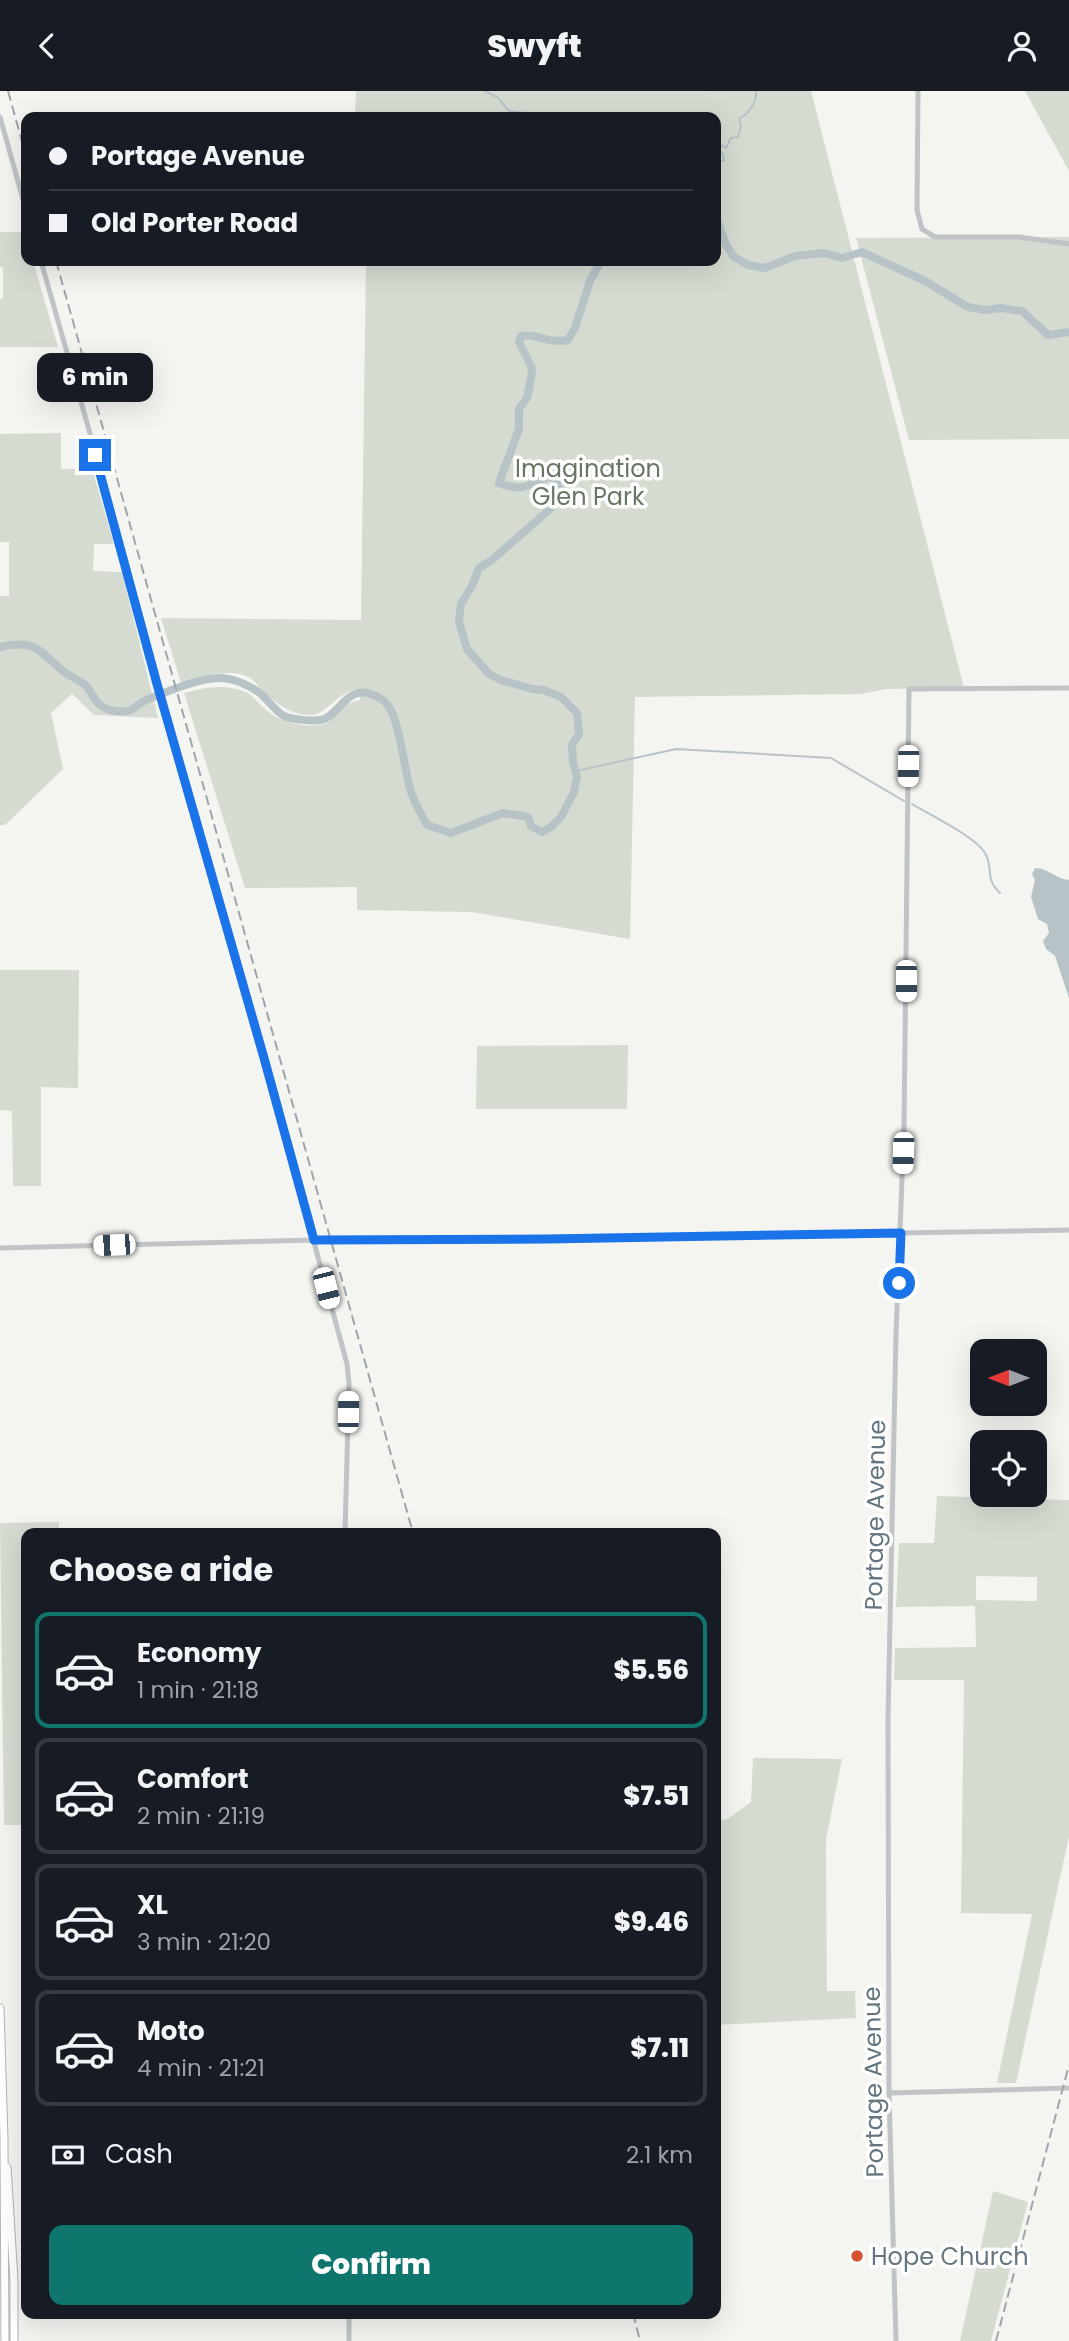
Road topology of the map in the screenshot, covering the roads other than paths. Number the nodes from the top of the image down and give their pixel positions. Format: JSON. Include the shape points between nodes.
{"nodes":[{"id":1,"x":918,"y":91,"type":"edge"},
{"id":2,"x":0,"y":117,"type":"edge"},
{"id":3,"x":21,"y":192,"type":"edge"},
{"id":4,"x":1069,"y":244,"type":"edge"},
{"id":5,"x":42,"y":266,"type":"edge"},
{"id":6,"x":1069,"y":688,"type":"edge"},
{"id":7,"x":1069,"y":1230,"type":"edge"},
{"id":8,"x":901,"y":1233,"type":"junction"},
{"id":9,"x":314,"y":1240,"type":"junction"},
{"id":10,"x":0,"y":1248,"type":"edge"},
{"id":11,"x":345,"y":1528,"type":"edge"},
{"id":12,"x":0,"y":2008,"type":"edge"},
{"id":13,"x":1069,"y":2088,"type":"edge"},
{"id":14,"x":889,"y":2093,"type":"junction"},
{"id":15,"x":4,"y":2138,"type":"junction"},
{"id":16,"x":349,"y":2319,"type":"edge"},
{"id":17,"x":5,"y":2341,"type":"edge"},
{"id":18,"x":14,"y":2341,"type":"edge"},
{"id":19,"x":349,"y":2341,"type":"edge"},
{"id":20,"x":896,"y":2341,"type":"edge"}],
"edges":[{"from":1,"to":4,"type":"street","via":[[917,210],[924,231],[939,238],[1019,237]]},
{"from":2,"to":3,"type":"street"},
{"from":5,"to":9,"type":"street"},
{"from":6,"to":8,"type":"street","name":"Portage Avenue","via":[[909,689]]},
{"from":7,"to":8,"type":"street"},
{"from":8,"to":9,"type":"street"},
{"from":8,"to":14,"type":"street","name":"Portage Avenue","via":[[888,1719]]},
{"from":9,"to":10,"type":"street"},
{"from":9,"to":11,"type":"street","via":[[349,1383]]},
{"from":12,"to":15,"type":"main road"},
{"from":13,"to":14,"type":"street"},
{"from":14,"to":20,"type":"street","name":"Portage Avenue"},
{"from":15,"to":17,"type":"main road"},
{"from":15,"to":18,"type":"main road"},
{"from":16,"to":19,"type":"street"}]}
